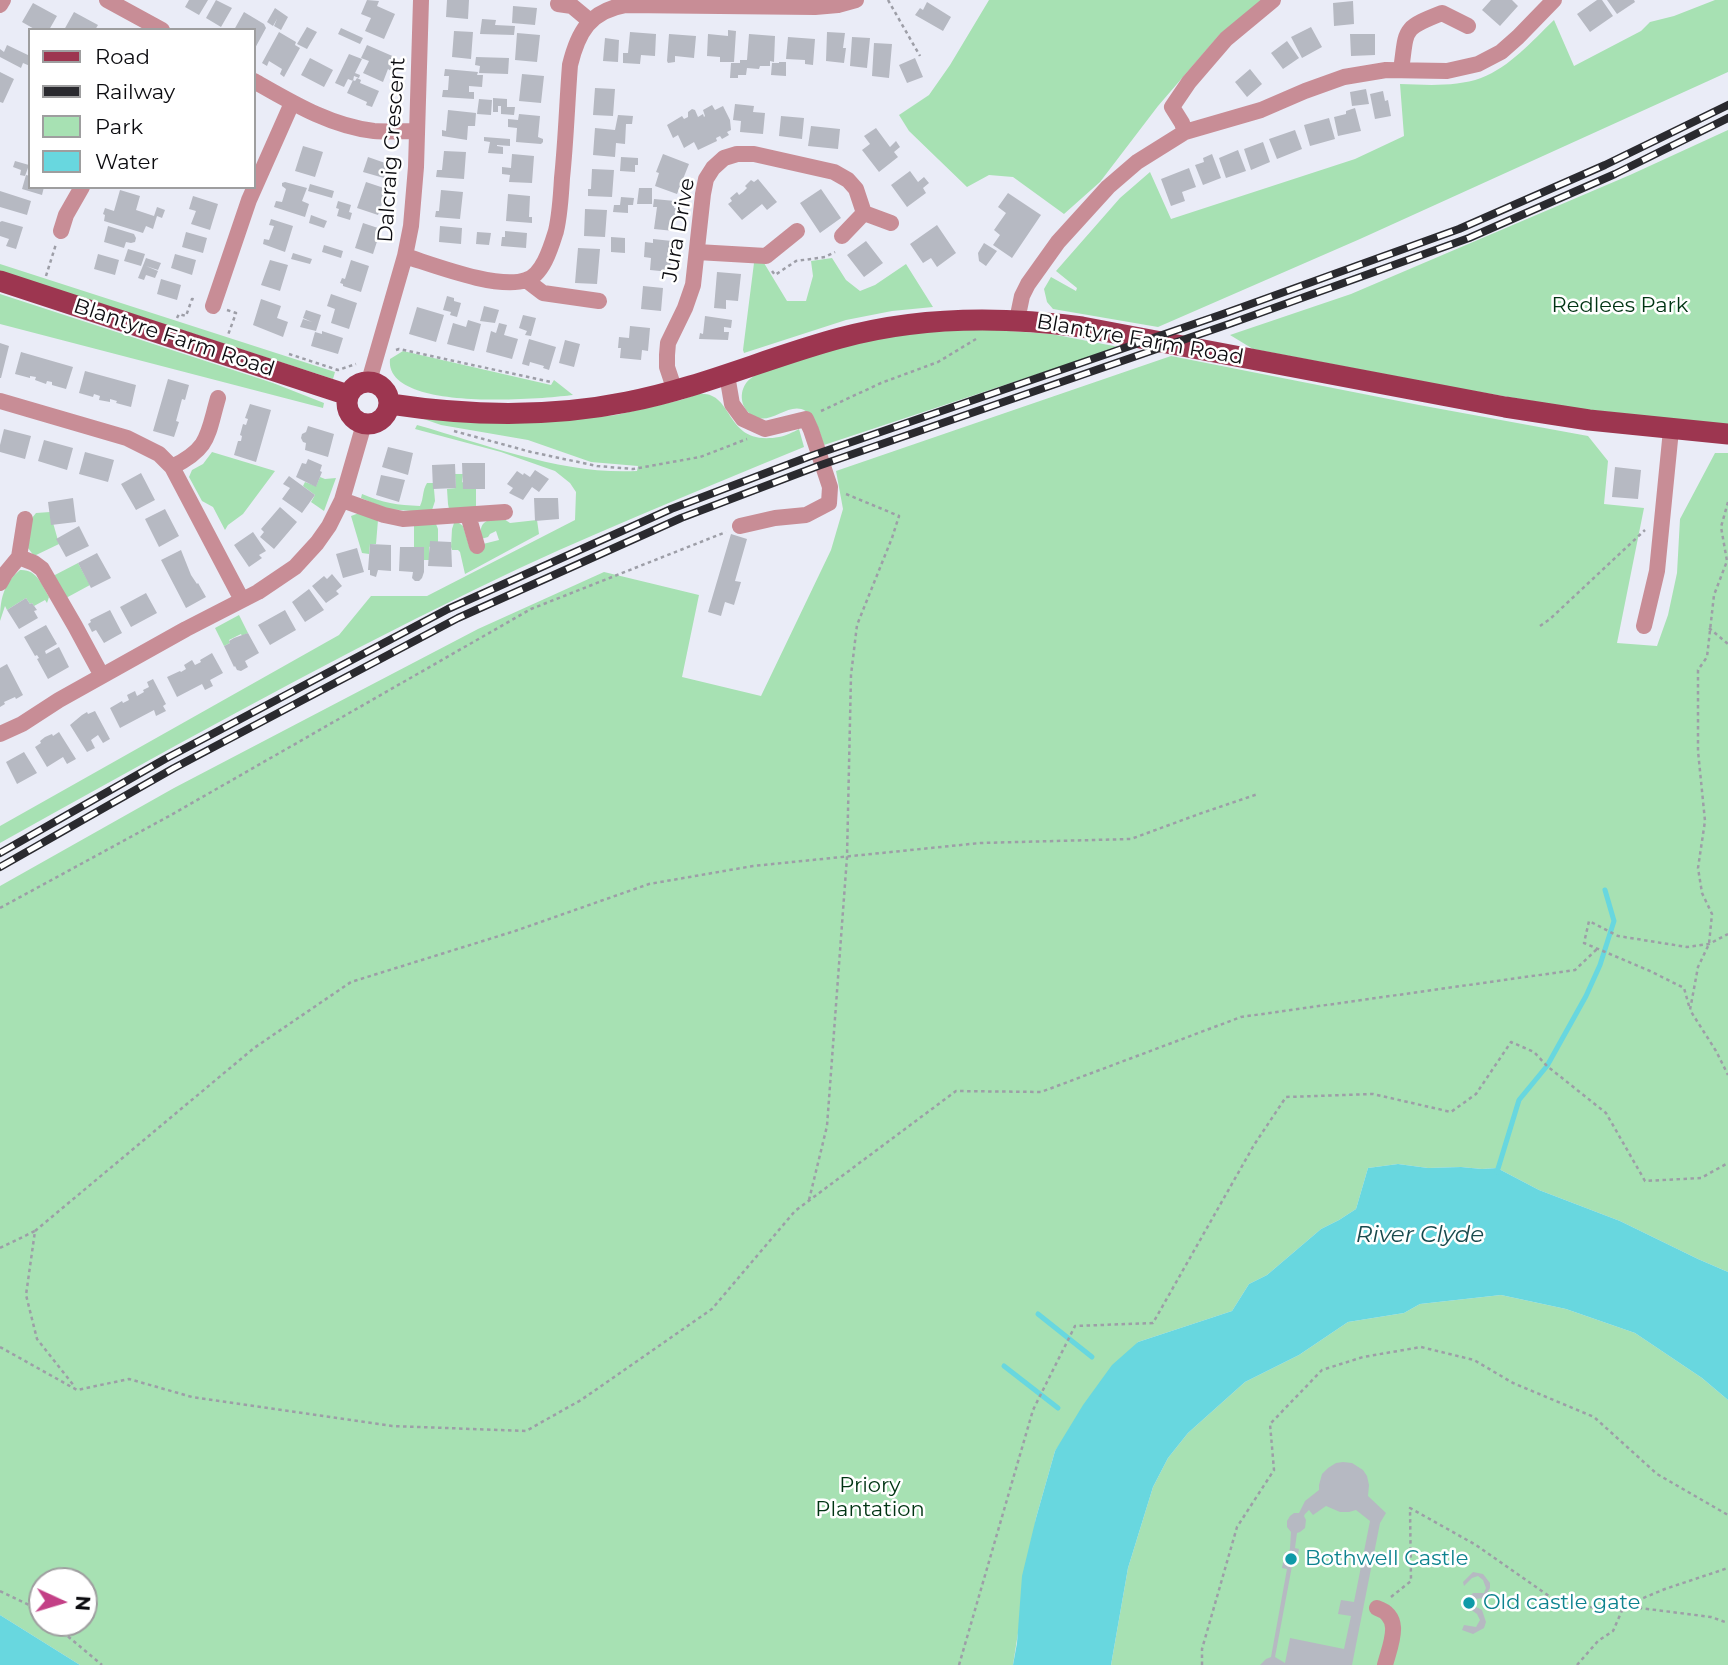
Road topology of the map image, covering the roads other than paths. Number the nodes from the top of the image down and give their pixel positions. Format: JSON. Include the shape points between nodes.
{"nodes":[{"id":1,"x":3,"y":0,"type":"edge"},
{"id":2,"x":107,"y":0,"type":"edge"},
{"id":3,"x":421,"y":0,"type":"edge"},
{"id":4,"x":856,"y":0,"type":"edge"},
{"id":5,"x":1273,"y":0,"type":"edge"},
{"id":6,"x":1554,"y":0,"type":"edge"},
{"id":7,"x":558,"y":4,"type":"dead end"},
{"id":8,"x":0,"y":5,"type":"edge"},
{"id":9,"x":1444,"y":6,"type":"edge"},
{"id":10,"x":590,"y":21,"type":"junction"},
{"id":11,"x":1468,"y":26,"type":"dead end"},
{"id":12,"x":158,"y":28,"type":"edge"},
{"id":13,"x":1401,"y":71,"type":"junction"},
{"id":14,"x":256,"y":82,"type":"edge"},
{"id":15,"x":292,"y":103,"type":"junction"},
{"id":16,"x":417,"y":131,"type":"junction"},
{"id":17,"x":1185,"y":132,"type":"junction"},
{"id":18,"x":256,"y":184,"type":"edge"},
{"id":19,"x":81,"y":189,"type":"edge"},
{"id":20,"x":254,"y":189,"type":"edge"},
{"id":21,"x":864,"y":213,"type":"junction"},
{"id":22,"x":891,"y":223,"type":"dead end"},
{"id":23,"x":61,"y":231,"type":"road end"},
{"id":24,"x":797,"y":231,"type":"dead end"},
{"id":25,"x":842,"y":236,"type":"road end"},
{"id":26,"x":697,"y":253,"type":"junction"},
{"id":27,"x":405,"y":256,"type":"junction"},
{"id":28,"x":526,"y":280,"type":"junction"},
{"id":29,"x":0,"y":281,"type":"edge"},
{"id":30,"x":599,"y":301,"type":"dead end"},
{"id":31,"x":213,"y":306,"type":"road end"},
{"id":32,"x":1017,"y":320,"type":"junction"},
{"id":33,"x":727,"y":375,"type":"junction"},
{"id":34,"x":369,"y":381,"type":"junction"},
{"id":35,"x":675,"y":391,"type":"junction"},
{"id":36,"x":348,"y":395,"type":"junction"},
{"id":37,"x":218,"y":398,"type":"dead end"},
{"id":38,"x":0,"y":401,"type":"edge"},
{"id":39,"x":390,"y":404,"type":"junction"},
{"id":40,"x":364,"y":424,"type":"junction"},
{"id":41,"x":1671,"y":430,"type":"junction"},
{"id":42,"x":1728,"y":434,"type":"edge"},
{"id":43,"x":173,"y":467,"type":"junction"},
{"id":44,"x":342,"y":500,"type":"junction"},
{"id":45,"x":505,"y":512,"type":"dead end"},
{"id":46,"x":468,"y":515,"type":"junction"},
{"id":47,"x":25,"y":519,"type":"dead end"},
{"id":48,"x":740,"y":526,"type":"road end"},
{"id":49,"x":477,"y":547,"type":"dead end"},
{"id":50,"x":19,"y":557,"type":"junction"},
{"id":51,"x":0,"y":583,"type":"edge"},
{"id":52,"x":242,"y":600,"type":"junction"},
{"id":53,"x":1644,"y":626,"type":"dead end"},
{"id":54,"x":102,"y":676,"type":"junction"},
{"id":55,"x":0,"y":734,"type":"edge"},
{"id":56,"x":1377,"y":1608,"type":"road end"},
{"id":57,"x":1385,"y":1665,"type":"edge"}],
"edges":[{"from":1,"to":8,"type":"street"},
{"from":2,"to":12,"type":"street"},
{"from":3,"to":16,"type":"street","name":"Dalcraig Crescent"},
{"from":4,"to":10,"type":"street","via":[[815,7],[625,5]]},
{"from":5,"to":17,"type":"street","via":[[1226,39],[1172,107]]},
{"from":6,"to":13,"type":"street","via":[[1501,52],[1478,64],[1447,71]]},
{"from":7,"to":10,"type":"street","via":[[572,5]]},
{"from":9,"to":11,"type":"street"},
{"from":9,"to":13,"type":"street","via":[[1413,25],[1404,38]]},
{"from":10,"to":28,"type":"street","via":[[570,65],[556,229],[541,267]]},
{"from":13,"to":17,"type":"street","via":[[1344,77],[1261,110]]},
{"from":14,"to":15,"type":"street"},
{"from":15,"to":16,"type":"street","via":[[353,127]]},
{"from":15,"to":18,"type":"street"},
{"from":16,"to":27,"type":"street","name":"Dalcraig Crescent"},
{"from":17,"to":32,"type":"street","via":[[1108,187],[1066,233],[1021,296]]},
{"from":19,"to":23,"type":"street"},
{"from":20,"to":31,"type":"street"},
{"from":21,"to":22,"type":"street"},
{"from":21,"to":25,"type":"street"},
{"from":21,"to":26,"type":"street","name":"Jura Drive","via":[[856,189],[834,172],[737,154],[724,158],[706,179]]},
{"from":24,"to":26,"type":"street","via":[[766,256]]},
{"from":26,"to":35,"type":"street","name":"Jura Drive","via":[[693,285],[668,343],[667,367]]},
{"from":27,"to":28,"type":"street","via":[[479,278]]},
{"from":27,"to":34,"type":"street","name":"Dalcraig Crescent"},
{"from":28,"to":30,"type":"street","via":[[543,293]]},
{"from":29,"to":36,"type":"main road","name":"Blantyre Farm Road"},
{"from":32,"to":33,"type":"main road","name":"Blantyre Farm Road","via":[[934,321],[872,331]]},
{"from":32,"to":41,"type":"main road","name":"Blantyre Farm Road","via":[[1082,327],[1505,407]]},
{"from":33,"to":35,"type":"main road","name":"Blantyre Farm Road"},
{"from":33,"to":48,"type":"street","via":[[732,404],[743,419],[765,429],[808,425],[830,487],[829,503],[806,515]]},
{"from":34,"to":36,"type":"main road","via":[[358,384]]},
{"from":34,"to":39,"type":"main road","via":[[386,390]]},
{"from":35,"to":39,"type":"main road","name":"Blantyre Farm Road","via":[[606,406],[533,414]]},
{"from":36,"to":40,"type":"main road","via":[[351,416]]},
{"from":37,"to":43,"type":"street","via":[[203,446]]},
{"from":38,"to":43,"type":"street","via":[[127,438],[159,454]]},
{"from":39,"to":40,"type":"main road","via":[[384,417]]},
{"from":40,"to":44,"type":"street"},
{"from":41,"to":42,"type":"main road","name":"Blantyre Farm Road"},
{"from":41,"to":53,"type":"street","via":[[1657,571]]},
{"from":43,"to":52,"type":"street"},
{"from":44,"to":46,"type":"street","via":[[403,519]]},
{"from":44,"to":52,"type":"street","via":[[329,526],[295,567]]},
{"from":45,"to":46,"type":"street"},
{"from":46,"to":49,"type":"street"},
{"from":47,"to":50,"type":"street"},
{"from":50,"to":51,"type":"street"},
{"from":50,"to":54,"type":"street","via":[[42,569]]},
{"from":52,"to":54,"type":"street"},
{"from":54,"to":55,"type":"street"},
{"from":56,"to":57,"type":"street","via":[[1386,1611],[1393,1625]]}]}
